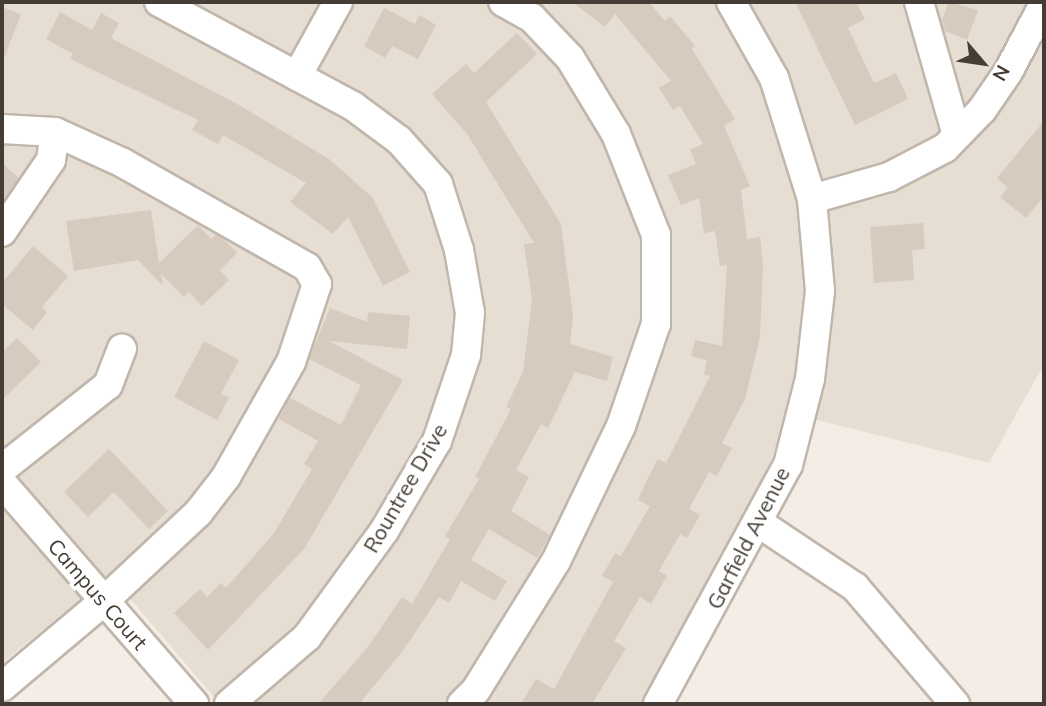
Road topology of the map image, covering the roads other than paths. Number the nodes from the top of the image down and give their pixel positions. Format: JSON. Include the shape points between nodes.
{"nodes":[{"id":1,"x":159,"y":2,"type":"edge"},
{"id":2,"x":338,"y":2,"type":"edge"},
{"id":3,"x":503,"y":2,"type":"edge"},
{"id":4,"x":731,"y":2,"type":"edge"},
{"id":5,"x":919,"y":2,"type":"edge"},
{"id":6,"x":1044,"y":4,"type":"edge"},
{"id":7,"x":297,"y":76,"type":"junction"},
{"id":8,"x":2,"y":129,"type":"edge"},
{"id":9,"x":55,"y":132,"type":"junction"},
{"id":10,"x":957,"y":135,"type":"junction"},
{"id":11,"x":812,"y":198,"type":"junction"},
{"id":12,"x":2,"y":232,"type":"edge"},
{"id":13,"x":122,"y":349,"type":"dead end"},
{"id":14,"x":2,"y":469,"type":"edge"},
{"id":15,"x":2,"y":483,"type":"edge"},
{"id":16,"x":759,"y":523,"type":"junction"},
{"id":17,"x":104,"y":601,"type":"junction"},
{"id":18,"x":2,"y":687,"type":"edge"},
{"id":19,"x":194,"y":704,"type":"edge"},
{"id":20,"x":229,"y":704,"type":"edge"},
{"id":21,"x":462,"y":704,"type":"edge"},
{"id":22,"x":659,"y":704,"type":"edge"},
{"id":23,"x":955,"y":704,"type":"edge"}],
"edges":[{"from":1,"to":7,"type":"street","name":"Rountree Drive"},
{"from":2,"to":7,"type":"street"},
{"from":3,"to":21,"type":"street","via":[[532,18],[570,58],[616,134],[656,235],[656,324],[621,426],[556,561],[476,690]]},
{"from":4,"to":11,"type":"street","name":"Garfield Avenue","via":[[774,78]]},
{"from":5,"to":10,"type":"street"},
{"from":6,"to":10,"type":"street","via":[[1008,72]]},
{"from":7,"to":20,"type":"street","name":"Rountree Drive","via":[[353,106],[399,140],[439,184],[459,250],[470,313],[466,355],[436,442],[384,530],[307,638]]},
{"from":8,"to":9,"type":"street"},
{"from":9,"to":12,"type":"street","via":[[51,160]]},
{"from":9,"to":17,"type":"street","via":[[123,163],[307,267],[317,284],[291,362],[226,477],[198,513]]},
{"from":10,"to":11,"type":"street","via":[[945,148],[889,177]]},
{"from":11,"to":16,"type":"street","name":"Garfield Avenue","via":[[820,291],[810,379],[788,465]]},
{"from":13,"to":14,"type":"street","via":[[108,385]]},
{"from":15,"to":17,"type":"street","name":"Campus Court"},
{"from":16,"to":22,"type":"street","name":"Garfield Avenue"},
{"from":16,"to":23,"type":"street","via":[[855,587]]},
{"from":17,"to":18,"type":"street"},
{"from":17,"to":19,"type":"street","name":"Campus Court"}]}
